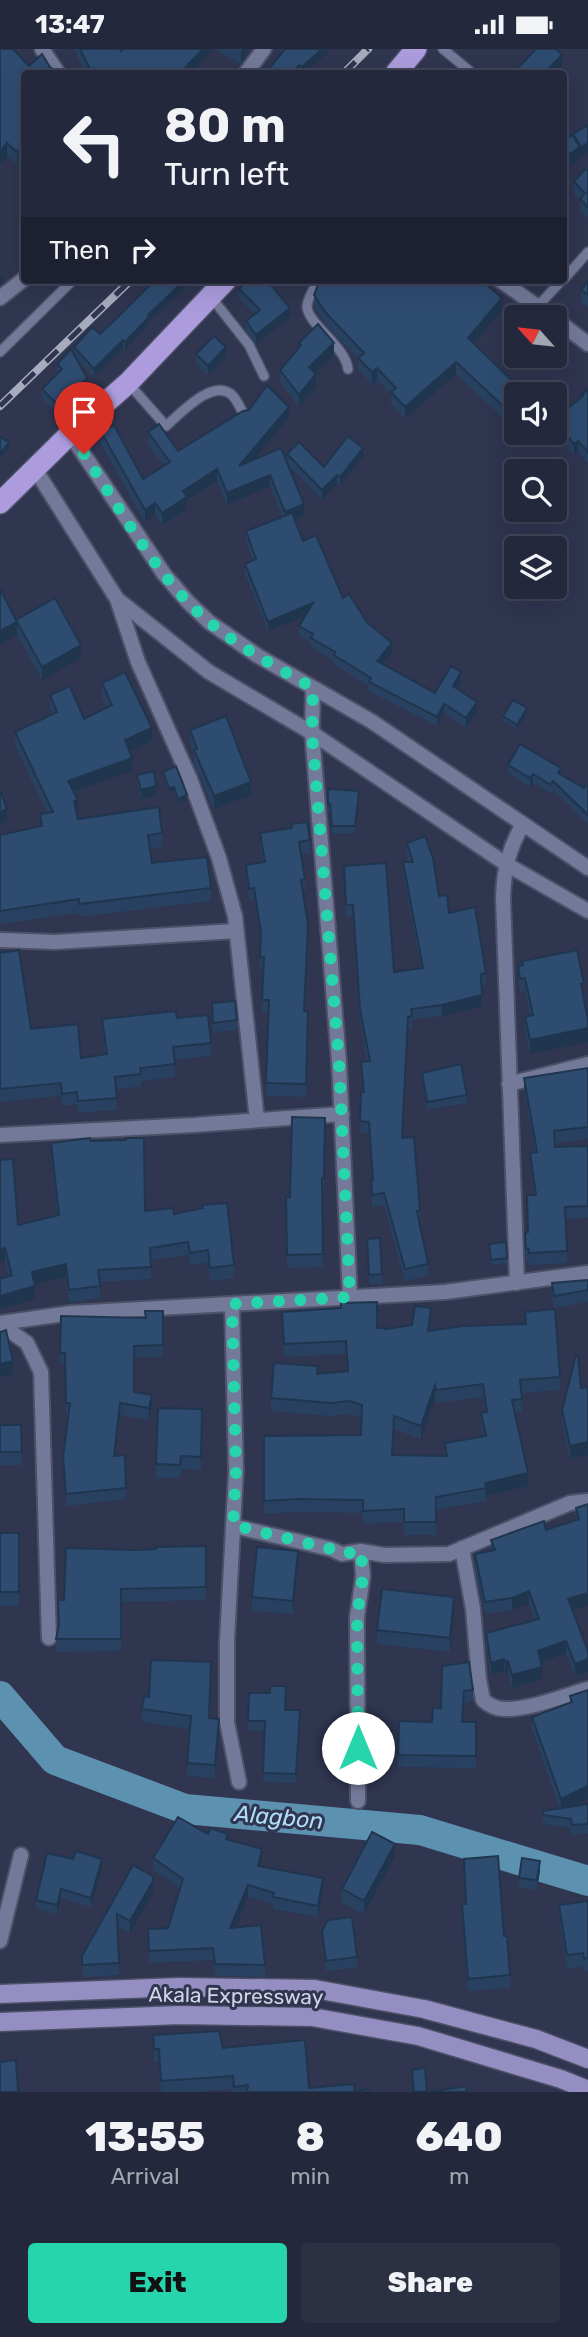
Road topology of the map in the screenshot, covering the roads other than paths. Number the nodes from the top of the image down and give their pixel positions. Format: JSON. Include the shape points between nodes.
{"nodes":[{"id":1,"x":42,"y":49,"type":"edge"},
{"id":2,"x":264,"y":49,"type":"edge"},
{"id":3,"x":416,"y":49,"type":"edge"},
{"id":4,"x":443,"y":49,"type":"edge"},
{"id":5,"x":56,"y":70,"type":"edge"},
{"id":6,"x":248,"y":70,"type":"edge"},
{"id":7,"x":398,"y":70,"type":"edge"},
{"id":8,"x":468,"y":70,"type":"edge"},
{"id":9,"x":588,"y":252,"type":"edge"},
{"id":10,"x":567,"y":275,"type":"edge"},
{"id":11,"x":21,"y":281,"type":"edge"},
{"id":12,"x":69,"y":284,"type":"edge"},
{"id":13,"x":222,"y":284,"type":"edge"},
{"id":14,"x":316,"y":284,"type":"edge"},
{"id":15,"x":506,"y":284,"type":"edge"},
{"id":16,"x":558,"y":284,"type":"edge"},
{"id":17,"x":211,"y":297,"type":"junction"},
{"id":18,"x":0,"y":298,"type":"edge"},
{"id":19,"x":537,"y":305,"type":"edge"},
{"id":20,"x":539,"y":305,"type":"edge"},
{"id":21,"x":567,"y":328,"type":"edge"},
{"id":22,"x":588,"y":344,"type":"edge"},
{"id":23,"x":0,"y":352,"type":"edge"},
{"id":24,"x":348,"y":369,"type":"dead end"},
{"id":25,"x":264,"y":376,"type":"dead end"},
{"id":26,"x":128,"y":383,"type":"junction"},
{"id":27,"x":245,"y":416,"type":"edge"},
{"id":28,"x":70,"y":434,"type":"junction"},
{"id":29,"x":35,"y":469,"type":"junction"},
{"id":30,"x":0,"y":503,"type":"edge"},
{"id":31,"x":117,"y":599,"type":"junction"},
{"id":32,"x":313,"y":688,"type":"junction"},
{"id":33,"x":312,"y":733,"type":"junction"},
{"id":34,"x":523,"y":824,"type":"junction"},
{"id":35,"x":581,"y":856,"type":"edge"},
{"id":36,"x":506,"y":864,"type":"junction"},
{"id":37,"x":588,"y":868,"type":"edge"},
{"id":38,"x":588,"y":911,"type":"edge"},
{"id":39,"x":236,"y":931,"type":"junction"},
{"id":40,"x":0,"y":940,"type":"edge"},
{"id":41,"x":588,"y":1064,"type":"edge"},
{"id":42,"x":509,"y":1084,"type":"junction"},
{"id":43,"x":342,"y":1114,"type":"junction"},
{"id":44,"x":257,"y":1120,"type":"junction"},
{"id":45,"x":0,"y":1135,"type":"edge"},
{"id":46,"x":588,"y":1273,"type":"edge"},
{"id":47,"x":517,"y":1283,"type":"junction"},
{"id":48,"x":350,"y":1297,"type":"junction"},
{"id":49,"x":232,"y":1304,"type":"junction"},
{"id":50,"x":0,"y":1323,"type":"edge"},
{"id":51,"x":588,"y":1501,"type":"edge"},
{"id":52,"x":233,"y":1525,"type":"junction"},
{"id":53,"x":462,"y":1548,"type":"junction"},
{"id":54,"x":361,"y":1551,"type":"junction"},
{"id":55,"x":49,"y":1637,"type":"dead end"},
{"id":56,"x":588,"y":1689,"type":"edge"},
{"id":57,"x":239,"y":1782,"type":"dead end"},
{"id":58,"x":358,"y":1801,"type":"dead end"},
{"id":59,"x":21,"y":1855,"type":"dead end"},
{"id":60,"x":0,"y":1941,"type":"edge"},
{"id":61,"x":180,"y":1987,"type":"junction"},
{"id":62,"x":0,"y":1994,"type":"edge"},
{"id":63,"x":180,"y":2015,"type":"junction"},
{"id":64,"x":0,"y":2022,"type":"edge"},
{"id":65,"x":588,"y":2059,"type":"edge"},
{"id":66,"x":562,"y":2086,"type":"edge"},
{"id":67,"x":588,"y":2090,"type":"edge"}],
"edges":[{"from":1,"to":5,"type":"street"},
{"from":2,"to":6,"type":"street"},
{"from":3,"to":7,"type":"highway"},
{"from":4,"to":8,"type":"lane"},
{"from":9,"to":10,"type":"lane"},
{"from":11,"to":18,"type":"street"},
{"from":12,"to":23,"type":"lane"},
{"from":13,"to":17,"type":"highway"},
{"from":14,"to":24,"type":"lane","via":[[309,313],[342,353]]},
{"from":15,"to":19,"type":"street"},
{"from":16,"to":20,"type":"lane"},
{"from":17,"to":25,"type":"lane","via":[[248,345]]},
{"from":17,"to":26,"type":"highway"},
{"from":21,"to":22,"type":"street"},
{"from":26,"to":27,"type":"lane","via":[[166,426],[216,390],[232,396]]},
{"from":26,"to":28,"type":"highway"},
{"from":28,"to":29,"type":"highway"},
{"from":28,"to":32,"type":"street","via":[[164,574],[188,602],[258,656]]},
{"from":29,"to":30,"type":"highway"},
{"from":29,"to":31,"type":"street"},
{"from":31,"to":33,"type":"street","via":[[209,672]]},
{"from":31,"to":39,"type":"street","via":[[228,883]]},
{"from":32,"to":33,"type":"street"},
{"from":32,"to":34,"type":"street","via":[[372,721]]},
{"from":33,"to":36,"type":"street"},
{"from":33,"to":43,"type":"street"},
{"from":34,"to":35,"type":"street"},
{"from":34,"to":36,"type":"street","via":[[511,843]]},
{"from":35,"to":37,"type":"street"},
{"from":36,"to":38,"type":"street"},
{"from":36,"to":42,"type":"street"},
{"from":39,"to":40,"type":"street","via":[[55,942]]},
{"from":39,"to":44,"type":"street"},
{"from":41,"to":42,"type":"street"},
{"from":42,"to":47,"type":"street"},
{"from":43,"to":44,"type":"street"},
{"from":43,"to":48,"type":"street"},
{"from":44,"to":45,"type":"street"},
{"from":46,"to":47,"type":"street"},
{"from":47,"to":48,"type":"street"},
{"from":48,"to":49,"type":"street"},
{"from":49,"to":50,"type":"street","via":[[71,1313]]},
{"from":49,"to":52,"type":"street"},
{"from":50,"to":55,"type":"street","via":[[27,1343],[41,1372]]},
{"from":51,"to":53,"type":"street","via":[[570,1503]]},
{"from":52,"to":54,"type":"street","via":[[342,1554]]},
{"from":52,"to":57,"type":"street","via":[[227,1722]]},
{"from":53,"to":54,"type":"street","via":[[449,1554]]},
{"from":53,"to":56,"type":"street","via":[[483,1700],[503,1709]]},
{"from":54,"to":58,"type":"street"},
{"from":59,"to":60,"type":"street"},
{"from":61,"to":62,"type":"main road","name":"Akala Expressway"},
{"from":61,"to":63,"type":"main road"},
{"from":61,"to":65,"type":"main road","name":"Akala Expressway","via":[[315,1989],[424,2009],[536,2039]]},
{"from":63,"to":64,"type":"main road","name":"Akala Expressway"},
{"from":63,"to":66,"type":"main road","name":"Akala Expressway","via":[[312,2017],[418,2036]]},
{"from":66,"to":67,"type":"main road","name":"Akala Expressway"}]}
